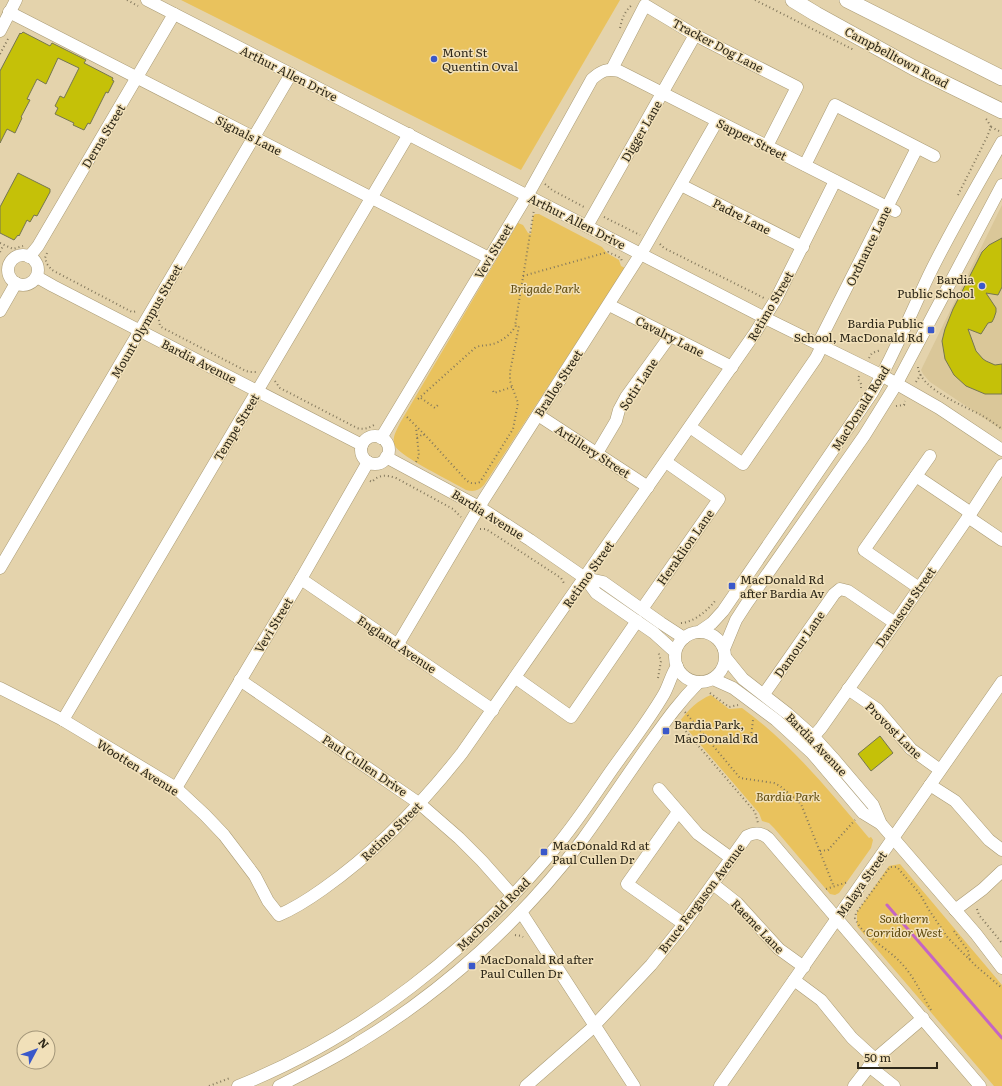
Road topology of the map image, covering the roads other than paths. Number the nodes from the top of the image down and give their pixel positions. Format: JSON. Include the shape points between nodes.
{"nodes":[{"id":1,"x":16,"y":0,"type":"edge"},
{"id":2,"x":793,"y":0,"type":"edge"},
{"id":3,"x":847,"y":0,"type":"edge"},
{"id":4,"x":144,"y":4,"type":"edge"},
{"id":5,"x":10,"y":12,"type":"junction"},
{"id":6,"x":174,"y":14,"type":"junction"},
{"id":7,"x":0,"y":31,"type":"edge"},
{"id":8,"x":695,"y":34,"type":"junction"},
{"id":9,"x":610,"y":69,"type":"junction"},
{"id":10,"x":291,"y":74,"type":"junction"},
{"id":11,"x":138,"y":78,"type":"junction"},
{"id":12,"x":1002,"y":78,"type":"edge"},
{"id":13,"x":662,"y":93,"type":"junction"},
{"id":14,"x":1002,"y":111,"type":"edge"},
{"id":15,"x":717,"y":121,"type":"junction"},
{"id":16,"x":408,"y":134,"type":"junction"},
{"id":17,"x":254,"y":137,"type":"junction"},
{"id":18,"x":1002,"y":142,"type":"edge"},
{"id":19,"x":767,"y":146,"type":"junction"},
{"id":20,"x":918,"y":148,"type":"junction"},
{"id":21,"x":934,"y":156,"type":"dead end"},
{"id":22,"x":805,"y":165,"type":"junction"},
{"id":23,"x":835,"y":181,"type":"junction"},
{"id":24,"x":681,"y":185,"type":"junction"},
{"id":25,"x":1002,"y":185,"type":"edge"},
{"id":26,"x":526,"y":195,"type":"junction"},
{"id":27,"x":371,"y":197,"type":"junction"},
{"id":28,"x":891,"y":209,"type":"junction"},
{"id":29,"x":587,"y":226,"type":"junction"},
{"id":30,"x":803,"y":247,"type":"junction"},
{"id":31,"x":641,"y":254,"type":"junction"},
{"id":32,"x":30,"y":256,"type":"junction"},
{"id":33,"x":489,"y":258,"type":"junction"},
{"id":34,"x":5,"y":261,"type":"edge"},
{"id":35,"x":37,"y":277,"type":"junction"},
{"id":36,"x":16,"y":283,"type":"junction"},
{"id":37,"x":609,"y":305,"type":"junction"},
{"id":38,"x":0,"y":311,"type":"edge"},
{"id":39,"x":765,"y":318,"type":"junction"},
{"id":40,"x":140,"y":331,"type":"junction"},
{"id":41,"x":670,"y":336,"type":"junction"},
{"id":42,"x":820,"y":345,"type":"junction"},
{"id":43,"x":732,"y":368,"type":"junction"},
{"id":44,"x":883,"y":376,"type":"junction"},
{"id":45,"x":897,"y":383,"type":"junction"},
{"id":46,"x":257,"y":391,"type":"junction"},
{"id":47,"x":538,"y":415,"type":"junction"},
{"id":48,"x":690,"y":427,"type":"junction"},
{"id":49,"x":381,"y":438,"type":"junction"},
{"id":50,"x":362,"y":445,"type":"junction"},
{"id":51,"x":1002,"y":450,"type":"edge"},
{"id":52,"x":597,"y":453,"type":"junction"},
{"id":53,"x":930,"y":456,"type":"dead end"},
{"id":54,"x":386,"y":457,"type":"junction"},
{"id":55,"x":368,"y":462,"type":"junction"},
{"id":56,"x":666,"y":462,"type":"junction"},
{"id":57,"x":1002,"y":465,"type":"edge"},
{"id":58,"x":916,"y":476,"type":"junction"},
{"id":59,"x":648,"y":487,"type":"junction"},
{"id":60,"x":479,"y":506,"type":"junction"},
{"id":61,"x":969,"y":515,"type":"junction"},
{"id":62,"x":1002,"y":540,"type":"edge"},
{"id":63,"x":0,"y":568,"type":"edge"},
{"id":64,"x":301,"y":578,"type":"junction"},
{"id":65,"x":585,"y":578,"type":"junction"},
{"id":66,"x":919,"y":588,"type":"junction"},
{"id":67,"x":642,"y":609,"type":"junction"},
{"id":68,"x":637,"y":621,"type":"junction"},
{"id":69,"x":894,"y":623,"type":"junction"},
{"id":70,"x":699,"y":632,"type":"junction"},
{"id":71,"x":684,"y":638,"type":"junction"},
{"id":72,"x":398,"y":644,"type":"junction"},
{"id":73,"x":676,"y":652,"type":"junction"},
{"id":74,"x":725,"y":654,"type":"junction"},
{"id":75,"x":677,"y":666,"type":"junction"},
{"id":76,"x":516,"y":678,"type":"junction"},
{"id":77,"x":713,"y":679,"type":"junction"},
{"id":78,"x":240,"y":680,"type":"junction"},
{"id":79,"x":699,"y":682,"type":"junction"},
{"id":80,"x":1002,"y":682,"type":"edge"},
{"id":81,"x":0,"y":688,"type":"edge"},
{"id":82,"x":848,"y":689,"type":"junction"},
{"id":83,"x":764,"y":694,"type":"junction"},
{"id":84,"x":494,"y":710,"type":"junction"},
{"id":85,"x":62,"y":720,"type":"junction"},
{"id":86,"x":814,"y":737,"type":"junction"},
{"id":87,"x":805,"y":746,"type":"junction"},
{"id":88,"x":940,"y":770,"type":"junction"},
{"id":89,"x":930,"y":785,"type":"junction"},
{"id":90,"x":176,"y":788,"type":"junction"},
{"id":91,"x":658,"y":788,"type":"dead end"},
{"id":92,"x":420,"y":804,"type":"junction"},
{"id":93,"x":678,"y":812,"type":"junction"},
{"id":94,"x":881,"y":824,"type":"junction"},
{"id":95,"x":893,"y":838,"type":"junction"},
{"id":96,"x":1002,"y":850,"type":"edge"},
{"id":97,"x":732,"y":858,"type":"junction"},
{"id":98,"x":1002,"y":871,"type":"edge"},
{"id":99,"x":713,"y":884,"type":"junction"},
{"id":100,"x":513,"y":896,"type":"junction"},
{"id":101,"x":955,"y":910,"type":"junction"},
{"id":102,"x":521,"y":912,"type":"junction"},
{"id":103,"x":279,"y":915,"type":"joint"},
{"id":104,"x":838,"y":918,"type":"junction"},
{"id":105,"x":684,"y":924,"type":"junction"},
{"id":106,"x":804,"y":967,"type":"junction"},
{"id":107,"x":1002,"y":968,"type":"edge"},
{"id":108,"x":794,"y":980,"type":"junction"},
{"id":109,"x":928,"y":1015,"type":"junction"},
{"id":110,"x":595,"y":1025,"type":"junction"},
{"id":111,"x":872,"y":1062,"type":"junction"},
{"id":112,"x":234,"y":1082,"type":"edge"},
{"id":113,"x":279,"y":1086,"type":"edge"},
{"id":114,"x":526,"y":1086,"type":"edge"},
{"id":115,"x":634,"y":1086,"type":"edge"},
{"id":116,"x":720,"y":1086,"type":"edge"},
{"id":117,"x":854,"y":1086,"type":"edge"},
{"id":118,"x":894,"y":1086,"type":"edge"},
{"id":119,"x":980,"y":1086,"type":"edge"}],
"edges":[{"from":1,"to":5,"type":"street"},
{"from":2,"to":14,"type":"main road","name":"Campbelltown Road","via":[[914,68]]},
{"from":3,"to":12,"type":"main road"},
{"from":4,"to":6,"type":"street","name":"Arthur Allen Drive"},
{"from":5,"to":7,"type":"street"},
{"from":5,"to":11,"type":"street","name":"Signals Lane"},
{"from":6,"to":10,"type":"street","name":"Arthur Allen Drive"},
{"from":6,"to":11,"type":"street","name":"Derna Street"},
{"from":8,"to":9,"type":"street","name":"Tracker Dog Lane","via":[[645,5]]},
{"from":8,"to":13,"type":"street","name":"Digger Lane"},
{"from":8,"to":19,"type":"street","name":"Tracker Dog Lane","via":[[796,87]]},
{"from":9,"to":13,"type":"street","name":"Sapper Street"},
{"from":9,"to":26,"type":"street","name":"Vevi Street","via":[[598,73],[592,79]]},
{"from":10,"to":16,"type":"street","name":"Arthur Allen Drive"},
{"from":10,"to":17,"type":"street","name":"Mount Olympus Street"},
{"from":11,"to":17,"type":"street","name":"Signals Lane"},
{"from":11,"to":32,"type":"street","name":"Derna Street"},
{"from":13,"to":15,"type":"street","name":"Sapper Street"},
{"from":13,"to":29,"type":"street","name":"Digger Lane"},
{"from":15,"to":19,"type":"street","name":"Sapper Street"},
{"from":15,"to":24,"type":"street","name":"Brallos Street"},
{"from":16,"to":26,"type":"street","name":"Arthur Allen Drive"},
{"from":16,"to":27,"type":"street","name":"Tempe Street"},
{"from":17,"to":27,"type":"street","name":"Signals Lane"},
{"from":17,"to":40,"type":"street","name":"Mount Olympus Street"},
{"from":18,"to":44,"type":"street","name":"MacDonald Road","via":[[929,275]]},
{"from":19,"to":22,"type":"street","name":"Sapper Street"},
{"from":20,"to":21,"type":"street"},
{"from":20,"to":22,"type":"street","via":[[835,105]]},
{"from":20,"to":28,"type":"street","name":"Ordnance Lane"},
{"from":22,"to":23,"type":"street","name":"Sapper Street"},
{"from":23,"to":28,"type":"street","name":"Sapper Street"},
{"from":23,"to":30,"type":"street","name":"Retimo Street"},
{"from":24,"to":30,"type":"street","name":"Padre Lane"},
{"from":24,"to":31,"type":"street","name":"Brallos Street"},
{"from":25,"to":45,"type":"street","name":"MacDonald Road"},
{"from":26,"to":29,"type":"street","name":"Arthur Allen Drive"},
{"from":26,"to":33,"type":"street","name":"Vevi Street"},
{"from":27,"to":33,"type":"street","name":"Signals Lane"},
{"from":27,"to":46,"type":"street","name":"Tempe Street"},
{"from":28,"to":42,"type":"street","name":"Ordnance Lane"},
{"from":29,"to":31,"type":"street","name":"Arthur Allen Drive"},
{"from":30,"to":39,"type":"street","name":"Retimo Street"},
{"from":31,"to":37,"type":"street","name":"Brallos Street"},
{"from":31,"to":39,"type":"street","name":"Arthur Allen Drive"},
{"from":32,"to":34,"type":"street"},
{"from":32,"to":35,"type":"street","via":[[38,267]]},
{"from":33,"to":49,"type":"street","name":"Vevi Street"},
{"from":34,"to":36,"type":"street","via":[[12,281]]},
{"from":35,"to":36,"type":"street","via":[[30,284]]},
{"from":35,"to":40,"type":"street","name":"Bardia Avenue"},
{"from":36,"to":38,"type":"street"},
{"from":37,"to":41,"type":"street","name":"Cavalry Lane"},
{"from":37,"to":47,"type":"street","name":"Brallos Street"},
{"from":39,"to":42,"type":"street","name":"Arthur Allen Drive"},
{"from":39,"to":43,"type":"street","name":"Retimo Street"},
{"from":40,"to":46,"type":"street","name":"Bardia Avenue"},
{"from":40,"to":63,"type":"street","name":"Mount Olympus Street"},
{"from":41,"to":43,"type":"street","name":"Cavalry Lane"},
{"from":41,"to":52,"type":"street","name":"Sotir Lane","via":[[626,398],[616,422]]},
{"from":42,"to":44,"type":"street","name":"Arthur Allen Drive"},
{"from":42,"to":48,"type":"street","name":"Ordnance Lane","via":[[816,358],[744,464]]},
{"from":43,"to":48,"type":"street","name":"Retimo Street"},
{"from":44,"to":45,"type":"street","name":"Arthur Allen Drive"},
{"from":44,"to":70,"type":"street","name":"MacDonald Road","via":[[722,611],[712,623]]},
{"from":45,"to":51,"type":"street","name":"Arthur Allen Drive"},
{"from":45,"to":74,"type":"street","name":"MacDonald Road","via":[[864,436],[736,620]]},
{"from":46,"to":50,"type":"street","name":"Bardia Avenue"},
{"from":46,"to":85,"type":"street","name":"Tempe Street"},
{"from":47,"to":52,"type":"street","name":"Artillery Street"},
{"from":47,"to":60,"type":"street","name":"Brallos Street"},
{"from":48,"to":56,"type":"street","name":"Retimo Street"},
{"from":49,"to":50,"type":"street","via":[[372,436]]},
{"from":49,"to":54,"type":"street","via":[[387,444]]},
{"from":50,"to":55,"type":"street","via":[[363,456]]},
{"from":52,"to":59,"type":"street","name":"Artillery Street"},
{"from":53,"to":58,"type":"street"},
{"from":54,"to":55,"type":"street","via":[[376,464]]},
{"from":54,"to":60,"type":"street","name":"Bardia Avenue"},
{"from":55,"to":64,"type":"street","name":"Vevi Street"},
{"from":56,"to":59,"type":"street","name":"Retimo Street"},
{"from":56,"to":67,"type":"street","name":"Heraklion Lane","via":[[719,499]]},
{"from":57,"to":61,"type":"street","name":"Damascus Street"},
{"from":58,"to":61,"type":"street"},
{"from":58,"to":66,"type":"street","via":[[864,550]]},
{"from":59,"to":65,"type":"street","name":"Retimo Street"},
{"from":60,"to":65,"type":"street","name":"Bardia Avenue"},
{"from":60,"to":72,"type":"street","name":"Brallos Street"},
{"from":61,"to":62,"type":"street"},
{"from":61,"to":66,"type":"street","name":"Damascus Street"},
{"from":64,"to":72,"type":"street","name":"England Avenue"},
{"from":64,"to":78,"type":"street","name":"Vevi Street"},
{"from":65,"to":67,"type":"street","name":"Bardia Avenue","via":[[603,582]]},
{"from":65,"to":68,"type":"street","name":"Bardia Avenue","via":[[596,592]]},
{"from":65,"to":76,"type":"street","name":"Retimo Street"},
{"from":66,"to":69,"type":"street","name":"Damascus Street"},
{"from":67,"to":71,"type":"street","name":"Bardia Avenue"},
{"from":68,"to":73,"type":"street","name":"Bardia Avenue"},
{"from":68,"to":76,"type":"street","via":[[571,717]]},
{"from":69,"to":82,"type":"street","name":"Damascus Street"},
{"from":69,"to":83,"type":"street","name":"Damour Lane","via":[[848,591],[840,589]]},
{"from":70,"to":71,"type":"street","via":[[691,633]]},
{"from":70,"to":74,"type":"street","via":[[715,636],[721,642]]},
{"from":71,"to":73,"type":"street","via":[[678,644]]},
{"from":72,"to":84,"type":"street","name":"England Avenue"},
{"from":73,"to":75,"type":"street"},
{"from":74,"to":77,"type":"street","via":[[724,666]]},
{"from":74,"to":83,"type":"street","name":"Bardia Avenue","via":[[743,679]]},
{"from":75,"to":79,"type":"street","via":[[686,677]]},
{"from":75,"to":100,"type":"street","name":"MacDonald Road","via":[[663,695],[596,792],[557,846]]},
{"from":76,"to":84,"type":"street","name":"Retimo Street"},
{"from":77,"to":79,"type":"street"},
{"from":77,"to":87,"type":"street","name":"Bardia Avenue","via":[[747,697]]},
{"from":78,"to":90,"type":"street","name":"Vevi Street"},
{"from":78,"to":92,"type":"street","name":"Paul Cullen Drive"},
{"from":79,"to":102,"type":"street","name":"MacDonald Road","via":[[677,704],[582,840]]},
{"from":80,"to":88,"type":"street","name":"Malaya Street"},
{"from":81,"to":85,"type":"street","name":"Wootten Avenue"},
{"from":82,"to":86,"type":"street","name":"Damascus Street"},
{"from":82,"to":88,"type":"street","name":"Provost Lane","via":[[877,709],[915,753]]},
{"from":83,"to":86,"type":"street","name":"Bardia Avenue"},
{"from":84,"to":92,"type":"street","name":"Retimo Street"},
{"from":85,"to":90,"type":"street","name":"Wootten Avenue"},
{"from":86,"to":87,"type":"street","name":"Damascus Street"},
{"from":86,"to":94,"type":"street","name":"Bardia Avenue","via":[[873,805]]},
{"from":87,"to":94,"type":"street","name":"Bardia Avenue","via":[[863,813]]},
{"from":88,"to":89,"type":"street","name":"Malaya Street"},
{"from":89,"to":95,"type":"street","name":"Malaya Street"},
{"from":89,"to":96,"type":"street","via":[[954,801],[989,840]]},
{"from":90,"to":103,"type":"street","name":"Wootten Avenue","via":[[224,835]]},
{"from":91,"to":93,"type":"street"},
{"from":92,"to":100,"type":"street","name":"Paul Cullen Drive","via":[[459,838]]},
{"from":92,"to":103,"type":"street","name":"Retimo Street","via":[[340,876],[294,908]]},
{"from":93,"to":97,"type":"street","via":[[698,834]]},
{"from":93,"to":105,"type":"street","via":[[627,884]]},
{"from":94,"to":95,"type":"street","name":"Bardia Avenue"},
{"from":95,"to":101,"type":"street","name":"Bardia Avenue"},
{"from":95,"to":104,"type":"street","name":"Malaya Street"},
{"from":97,"to":99,"type":"street","name":"Bruce Ferguson Avenue"},
{"from":97,"to":104,"type":"street","name":"Bruce Ferguson Avenue","via":[[747,836],[753,833],[763,834]]},
{"from":98,"to":101,"type":"street"},
{"from":99,"to":105,"type":"street","name":"Bruce Ferguson Avenue"},
{"from":99,"to":106,"type":"street","name":"Raeme Lane","via":[[737,903],[779,949]]},
{"from":100,"to":112,"type":"street","name":"MacDonald Road","via":[[479,930],[392,1001],[318,1048],[280,1067]]},
{"from":101,"to":107,"type":"street","name":"Bardia Avenue"},
{"from":102,"to":110,"type":"street"},
{"from":102,"to":113,"type":"street","name":"MacDonald Road","via":[[455,974],[405,1012],[339,1055]]},
{"from":104,"to":106,"type":"street","name":"Malaya Street"},
{"from":104,"to":109,"type":"street","name":"Bruce Ferguson Avenue"},
{"from":105,"to":110,"type":"street","name":"Bruce Ferguson Avenue","via":[[651,965]]},
{"from":106,"to":108,"type":"street","name":"Malaya Street"},
{"from":108,"to":111,"type":"street","via":[[821,1000]]},
{"from":108,"to":116,"type":"street","name":"Malaya Street"},
{"from":109,"to":111,"type":"street"},
{"from":109,"to":119,"type":"street","name":"Bruce Ferguson Avenue"},
{"from":110,"to":114,"type":"street","name":"Bruce Ferguson Avenue"},
{"from":110,"to":115,"type":"street"},
{"from":111,"to":117,"type":"street"},
{"from":111,"to":118,"type":"street"}]}
